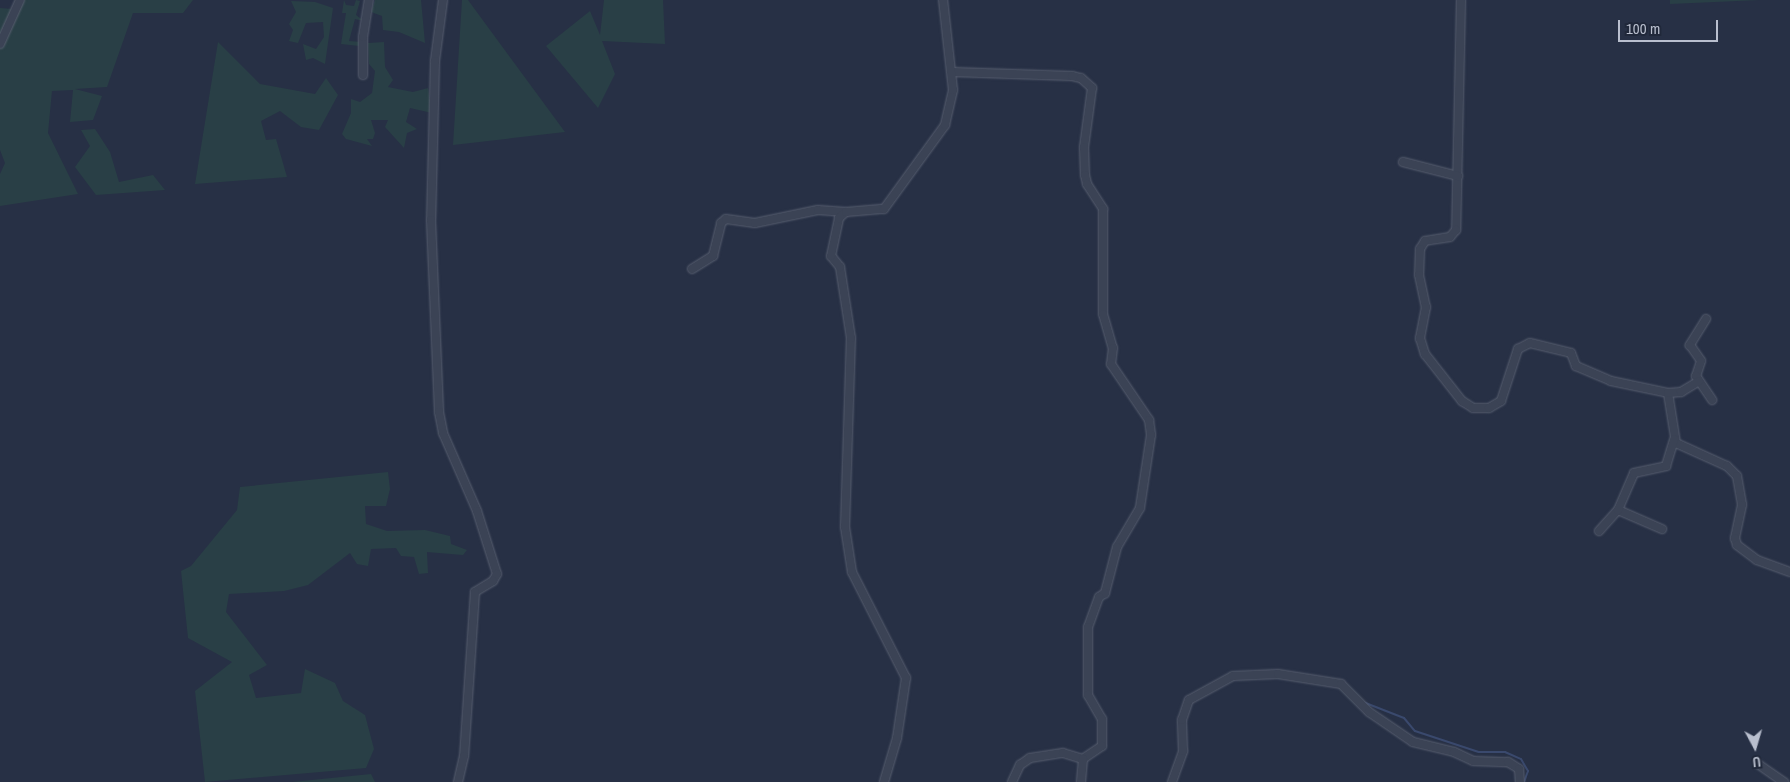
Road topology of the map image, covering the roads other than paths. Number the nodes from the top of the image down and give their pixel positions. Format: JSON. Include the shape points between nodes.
{"nodes":[{"id":1,"x":20,"y":0,"type":"edge"},
{"id":2,"x":370,"y":0,"type":"edge"},
{"id":3,"x":443,"y":0,"type":"edge"},
{"id":4,"x":943,"y":0,"type":"edge"},
{"id":5,"x":1461,"y":0,"type":"edge"},
{"id":6,"x":0,"y":44,"type":"edge"},
{"id":7,"x":952,"y":72,"type":"junction"},
{"id":8,"x":363,"y":75,"type":"dead end"},
{"id":9,"x":1403,"y":162,"type":"dead end"},
{"id":10,"x":1458,"y":176,"type":"junction"},
{"id":11,"x":846,"y":212,"type":"junction"},
{"id":12,"x":692,"y":270,"type":"dead end"},
{"id":13,"x":1706,"y":319,"type":"dead end"},
{"id":14,"x":1699,"y":381,"type":"junction"},
{"id":15,"x":1668,"y":393,"type":"junction"},
{"id":16,"x":1712,"y":400,"type":"dead end"},
{"id":17,"x":1674,"y":440,"type":"junction"},
{"id":18,"x":1618,"y":510,"type":"junction"},
{"id":19,"x":1662,"y":529,"type":"dead end"},
{"id":20,"x":1599,"y":531,"type":"dead end"},
{"id":21,"x":1790,"y":572,"type":"edge"},
{"id":22,"x":1086,"y":758,"type":"junction"},
{"id":23,"x":1758,"y":764,"type":"dead end"},
{"id":24,"x":458,"y":782,"type":"edge"},
{"id":25,"x":884,"y":782,"type":"edge"},
{"id":26,"x":1012,"y":782,"type":"edge"},
{"id":27,"x":1081,"y":782,"type":"edge"},
{"id":28,"x":1172,"y":782,"type":"edge"},
{"id":29,"x":1520,"y":782,"type":"edge"},
{"id":30,"x":1784,"y":782,"type":"edge"}],
"edges":[{"from":1,"to":6,"type":"street"},
{"from":2,"to":8,"type":"street","via":[[363,37]]},
{"from":3,"to":24,"type":"street","via":[[435,60],[431,220],[439,412],[443,433],[477,511],[497,574],[493,581],[475,592],[464,756]]},
{"from":4,"to":7,"type":"street"},
{"from":5,"to":10,"type":"street"},
{"from":7,"to":11,"type":"street","via":[[951,105],[946,125],[885,208]]},
{"from":7,"to":22,"type":"street","via":[[1072,76],[1081,78],[1092,88],[1084,147],[1085,175],[1103,210],[1103,314],[1113,348],[1111,364],[1149,420],[1151,435],[1140,508],[1117,548],[1105,593],[1099,598],[1088,627],[1088,695],[1103,723],[1102,746]]},
{"from":9,"to":10,"type":"street"},
{"from":10,"to":15,"type":"street","via":[[1455,233],[1426,241],[1420,249],[1418,268],[1426,307],[1421,344],[1462,401],[1480,409],[1496,405],[1506,388],[1518,349],[1530,343],[1571,353],[1576,366],[1612,380]]},
{"from":11,"to":12,"type":"street","via":[[818,210],[755,223],[726,219],[721,223],[713,256]]},
{"from":11,"to":25,"type":"street","via":[[837,221],[831,256],[840,267],[851,338],[845,527],[852,572],[906,678],[897,738]]},
{"from":13,"to":14,"type":"street","via":[[1690,345],[1701,360],[1695,372]]},
{"from":14,"to":15,"type":"street","via":[[1681,392]]},
{"from":14,"to":16,"type":"street"},
{"from":15,"to":17,"type":"street"},
{"from":17,"to":18,"type":"street","via":[[1666,466],[1636,472],[1630,478]]},
{"from":17,"to":21,"type":"street","via":[[1727,466],[1737,476],[1742,505],[1735,538],[1738,545],[1753,558]]},
{"from":18,"to":19,"type":"street"},
{"from":18,"to":20,"type":"street"},
{"from":22,"to":26,"type":"street","via":[[1063,753],[1036,756],[1020,765]]},
{"from":22,"to":27,"type":"street"},
{"from":23,"to":30,"type":"street"},
{"from":28,"to":29,"type":"street","via":[[1183,751],[1182,720],[1190,700],[1230,677],[1254,672],[1341,684],[1369,712],[1413,742],[1454,752],[1473,761],[1508,762],[1519,770]]}]}
